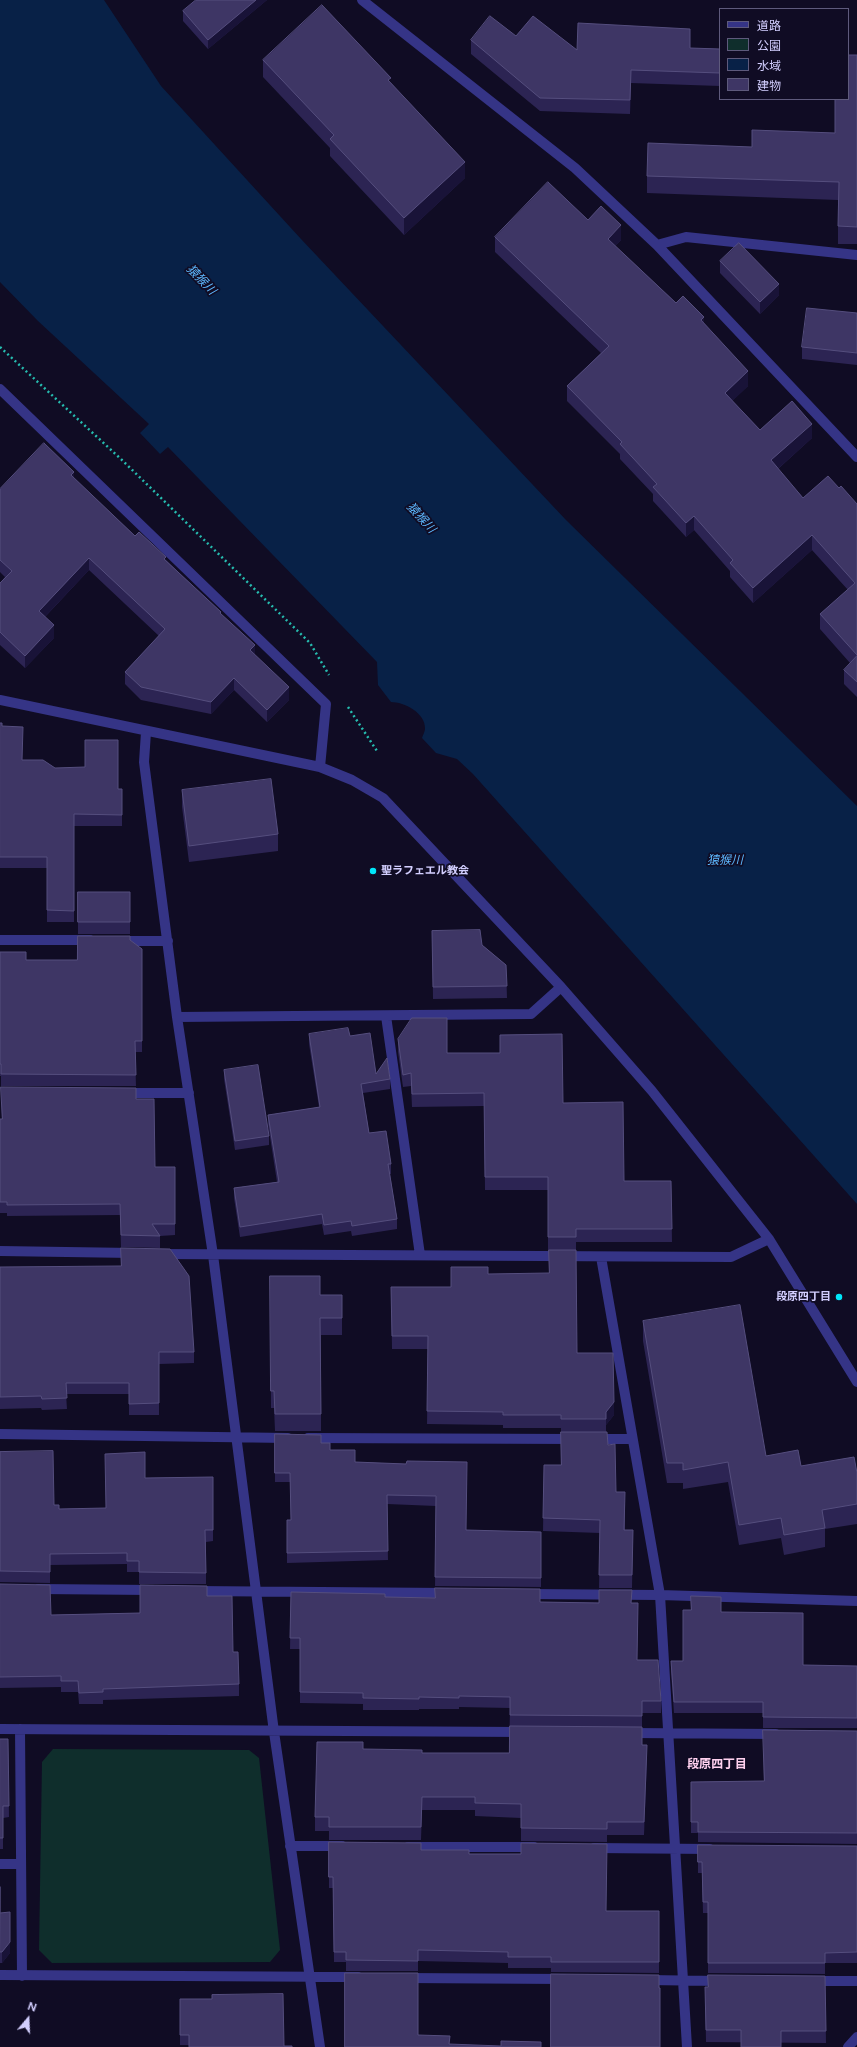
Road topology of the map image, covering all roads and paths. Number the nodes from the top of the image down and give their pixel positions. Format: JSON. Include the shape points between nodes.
{"nodes":[{"id":1,"x":362,"y":0,"type":"edge"},
{"id":2,"x":657,"y":245,"type":"junction"},
{"id":3,"x":857,"y":255,"type":"edge"},
{"id":4,"x":0,"y":347,"type":"edge"},
{"id":5,"x":0,"y":389,"type":"edge"},
{"id":6,"x":857,"y":457,"type":"edge"},
{"id":7,"x":330,"y":677,"type":"dead end"},
{"id":8,"x":0,"y":700,"type":"edge"},
{"id":9,"x":346,"y":703,"type":"dead end"},
{"id":10,"x":146,"y":732,"type":"junction"},
{"id":11,"x":378,"y":751,"type":"dead end"},
{"id":12,"x":320,"y":767,"type":"junction"},
{"id":13,"x":0,"y":940,"type":"edge"},
{"id":14,"x":168,"y":941,"type":"junction"},
{"id":15,"x":561,"y":988,"type":"junction"},
{"id":16,"x":386,"y":1016,"type":"junction"},
{"id":17,"x":177,"y":1018,"type":"junction"},
{"id":18,"x":110,"y":1093,"type":"edge"},
{"id":19,"x":189,"y":1093,"type":"junction"},
{"id":20,"x":769,"y":1239,"type":"junction"},
{"id":21,"x":0,"y":1251,"type":"edge"},
{"id":22,"x":213,"y":1255,"type":"junction"},
{"id":23,"x":420,"y":1256,"type":"junction"},
{"id":24,"x":601,"y":1257,"type":"junction"},
{"id":25,"x":857,"y":1382,"type":"edge"},
{"id":26,"x":0,"y":1434,"type":"edge"},
{"id":27,"x":236,"y":1437,"type":"junction"},
{"id":28,"x":632,"y":1439,"type":"junction"},
{"id":29,"x":31,"y":1589,"type":"edge"},
{"id":30,"x":163,"y":1590,"type":"edge"},
{"id":31,"x":186,"y":1590,"type":"edge"},
{"id":32,"x":256,"y":1591,"type":"junction"},
{"id":33,"x":462,"y":1593,"type":"edge"},
{"id":34,"x":517,"y":1594,"type":"edge"},
{"id":35,"x":660,"y":1595,"type":"junction"},
{"id":36,"x":857,"y":1601,"type":"edge"},
{"id":37,"x":0,"y":1729,"type":"edge"},
{"id":38,"x":20,"y":1729,"type":"junction"},
{"id":39,"x":274,"y":1732,"type":"junction"},
{"id":40,"x":534,"y":1732,"type":"edge"},
{"id":41,"x":621,"y":1733,"type":"edge"},
{"id":42,"x":668,"y":1733,"type":"junction"},
{"id":43,"x":786,"y":1734,"type":"edge"},
{"id":44,"x":290,"y":1846,"type":"junction"},
{"id":45,"x":353,"y":1846,"type":"edge"},
{"id":46,"x":401,"y":1846,"type":"edge"},
{"id":47,"x":542,"y":1848,"type":"edge"},
{"id":48,"x":582,"y":1848,"type":"edge"},
{"id":49,"x":676,"y":1848,"type":"junction"},
{"id":50,"x":723,"y":1849,"type":"edge"},
{"id":51,"x":0,"y":1864,"type":"edge"},
{"id":52,"x":21,"y":1864,"type":"junction"},
{"id":53,"x":0,"y":1975,"type":"edge"},
{"id":54,"x":22,"y":1976,"type":"junction"},
{"id":55,"x":310,"y":1977,"type":"junction"},
{"id":56,"x":365,"y":1977,"type":"edge"},
{"id":57,"x":397,"y":1978,"type":"edge"},
{"id":58,"x":572,"y":1979,"type":"edge"},
{"id":59,"x":636,"y":1980,"type":"edge"},
{"id":60,"x":684,"y":1980,"type":"junction"},
{"id":61,"x":731,"y":1981,"type":"edge"},
{"id":62,"x":802,"y":1981,"type":"edge"},
{"id":63,"x":857,"y":1981,"type":"edge"},
{"id":64,"x":857,"y":2037,"type":"edge"},
{"id":65,"x":320,"y":2047,"type":"edge"},
{"id":66,"x":688,"y":2047,"type":"edge"},
{"id":67,"x":848,"y":2047,"type":"edge"}],
"edges":[{"from":1,"to":2,"type":"street","via":[[575,168]]},
{"from":2,"to":3,"type":"street","via":[[686,237]]},
{"from":2,"to":6,"type":"street"},
{"from":4,"to":7,"type":"path","via":[[123,461],[310,643]]},
{"from":5,"to":12,"type":"street","via":[[326,704]]},
{"from":8,"to":10,"type":"street"},
{"from":9,"to":11,"type":"path"},
{"from":10,"to":12,"type":"street"},
{"from":10,"to":14,"type":"street","via":[[144,762]]},
{"from":12,"to":15,"type":"street","via":[[352,780],[383,798]]},
{"from":13,"to":14,"type":"street"},
{"from":14,"to":17,"type":"street"},
{"from":15,"to":16,"type":"street","via":[[532,1014]]},
{"from":15,"to":20,"type":"street","via":[[652,1091]]},
{"from":16,"to":17,"type":"street"},
{"from":16,"to":23,"type":"street"},
{"from":17,"to":19,"type":"street"},
{"from":18,"to":19,"type":"street"},
{"from":19,"to":22,"type":"street"},
{"from":20,"to":24,"type":"street","via":[[731,1257]]},
{"from":20,"to":25,"type":"street"},
{"from":21,"to":22,"type":"street"},
{"from":22,"to":23,"type":"street"},
{"from":22,"to":27,"type":"street"},
{"from":23,"to":24,"type":"street"},
{"from":24,"to":28,"type":"street"},
{"from":26,"to":27,"type":"street"},
{"from":27,"to":28,"type":"street"},
{"from":27,"to":32,"type":"street"},
{"from":28,"to":35,"type":"street"},
{"from":29,"to":30,"type":"street"},
{"from":31,"to":32,"type":"street"},
{"from":32,"to":33,"type":"street"},
{"from":32,"to":39,"type":"street"},
{"from":34,"to":35,"type":"street"},
{"from":35,"to":36,"type":"street"},
{"from":35,"to":42,"type":"street"},
{"from":37,"to":38,"type":"street"},
{"from":38,"to":39,"type":"street"},
{"from":38,"to":52,"type":"street"},
{"from":39,"to":40,"type":"street"},
{"from":39,"to":44,"type":"street"},
{"from":41,"to":42,"type":"street"},
{"from":42,"to":43,"type":"street"},
{"from":42,"to":49,"type":"street"},
{"from":44,"to":45,"type":"street"},
{"from":44,"to":55,"type":"street"},
{"from":46,"to":47,"type":"street"},
{"from":48,"to":49,"type":"street"},
{"from":49,"to":50,"type":"street"},
{"from":49,"to":60,"type":"street"},
{"from":51,"to":52,"type":"street"},
{"from":52,"to":54,"type":"street"},
{"from":53,"to":54,"type":"street"},
{"from":54,"to":55,"type":"street"},
{"from":55,"to":56,"type":"street"},
{"from":55,"to":65,"type":"street"},
{"from":57,"to":58,"type":"street"},
{"from":59,"to":60,"type":"street"},
{"from":60,"to":61,"type":"street"},
{"from":60,"to":66,"type":"street"},
{"from":62,"to":63,"type":"street"},
{"from":64,"to":67,"type":"street"}]}
